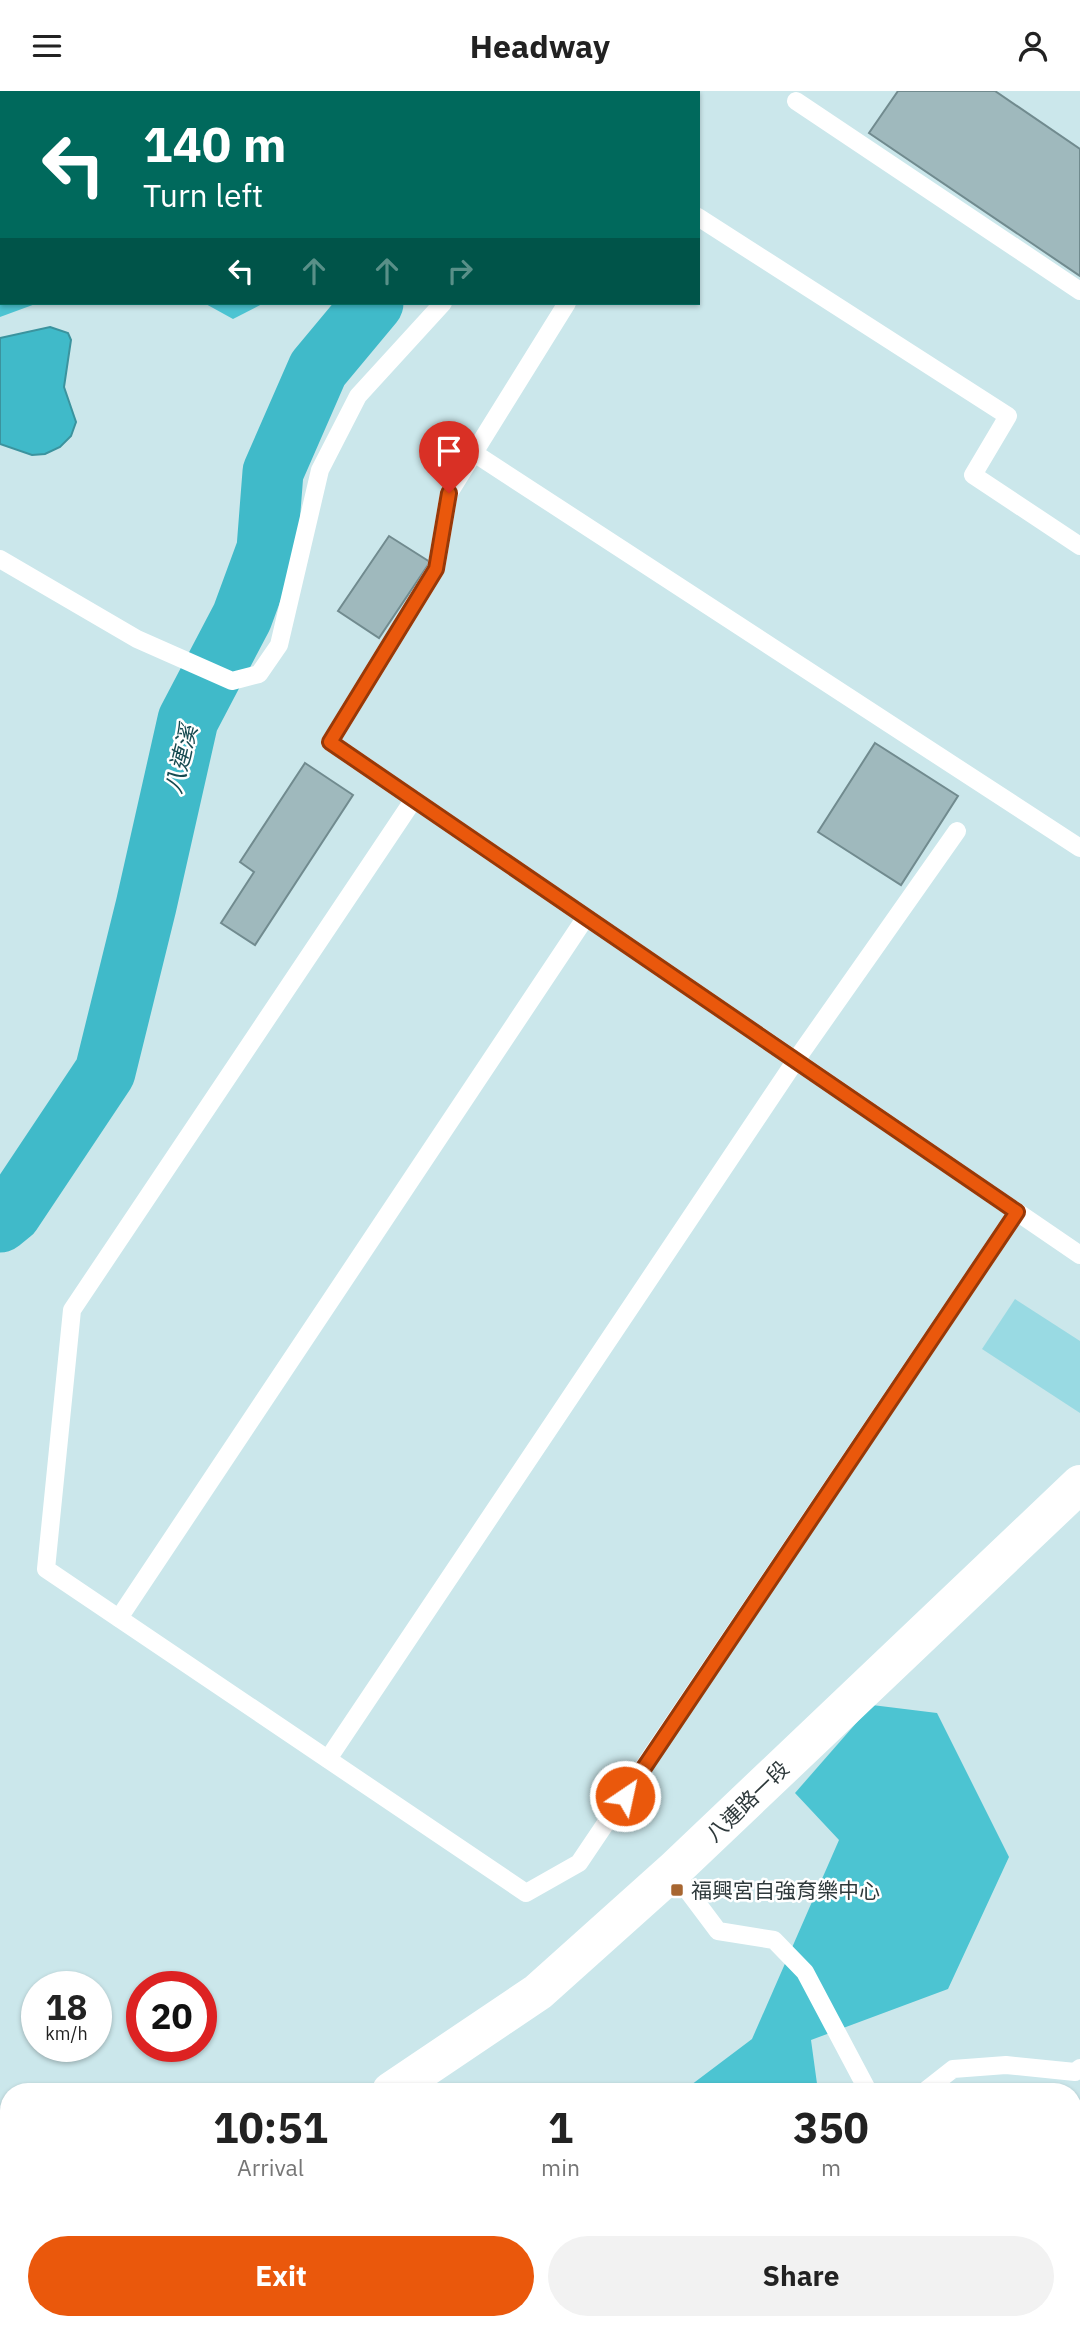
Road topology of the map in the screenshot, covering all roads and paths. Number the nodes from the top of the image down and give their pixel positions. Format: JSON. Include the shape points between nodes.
{"nodes":[{"id":1,"x":796,"y":101,"type":"dead end"},
{"id":2,"x":700,"y":218,"type":"edge"},
{"id":3,"x":1080,"y":291,"type":"edge"},
{"id":4,"x":441,"y":305,"type":"edge"},
{"id":5,"x":566,"y":305,"type":"edge"},
{"id":6,"x":474,"y":453,"type":"junction"},
{"id":7,"x":1080,"y":546,"type":"edge"},
{"id":8,"x":0,"y":559,"type":"edge"},
{"id":9,"x":414,"y":799,"type":"junction"},
{"id":10,"x":957,"y":831,"type":"dead end"},
{"id":11,"x":1080,"y":848,"type":"edge"},
{"id":12,"x":586,"y":917,"type":"junction"},
{"id":13,"x":796,"y":1060,"type":"junction"},
{"id":14,"x":1017,"y":1212,"type":"junction"},
{"id":15,"x":1080,"y":1255,"type":"edge"},
{"id":16,"x":1080,"y":1483,"type":"edge"},
{"id":17,"x":119,"y":1618,"type":"junction"},
{"id":18,"x":328,"y":1759,"type":"junction"},
{"id":19,"x":673,"y":1871,"type":"junction"},
{"id":20,"x":1080,"y":2068,"type":"edge"},
{"id":21,"x":403,"y":2083,"type":"edge"},
{"id":22,"x":864,"y":2083,"type":"edge"},
{"id":23,"x":935,"y":2083,"type":"edge"}],
"edges":[{"from":1,"to":3,"type":"lane"},
{"from":2,"to":7,"type":"lane","via":[[1008,416],[972,475]]},
{"from":4,"to":8,"type":"lane","via":[[358,396],[320,470],[279,645],[259,674],[232,681],[136,639]]},
{"from":5,"to":6,"type":"lane"},
{"from":6,"to":9,"type":"lane","via":[[449,493],[436,569],[330,742]]},
{"from":6,"to":11,"type":"lane"},
{"from":9,"to":12,"type":"lane"},
{"from":9,"to":17,"type":"lane","via":[[72,1310],[46,1569]]},
{"from":10,"to":13,"type":"lane"},
{"from":12,"to":13,"type":"lane"},
{"from":12,"to":17,"type":"lane"},
{"from":13,"to":14,"type":"lane"},
{"from":13,"to":18,"type":"lane"},
{"from":14,"to":15,"type":"lane"},
{"from":14,"to":18,"type":"lane","via":[[579,1863],[526,1893]]},
{"from":16,"to":19,"type":"street","name":"八連路一段"},
{"from":17,"to":18,"type":"lane"},
{"from":19,"to":21,"type":"street","name":"八連路一段","via":[[538,1991]]},
{"from":19,"to":22,"type":"lane","via":[[718,1931],[774,1940],[805,1972]]},
{"from":20,"to":23,"type":"lane","via":[[1075,2072],[1006,2066],[953,2069]]}]}
